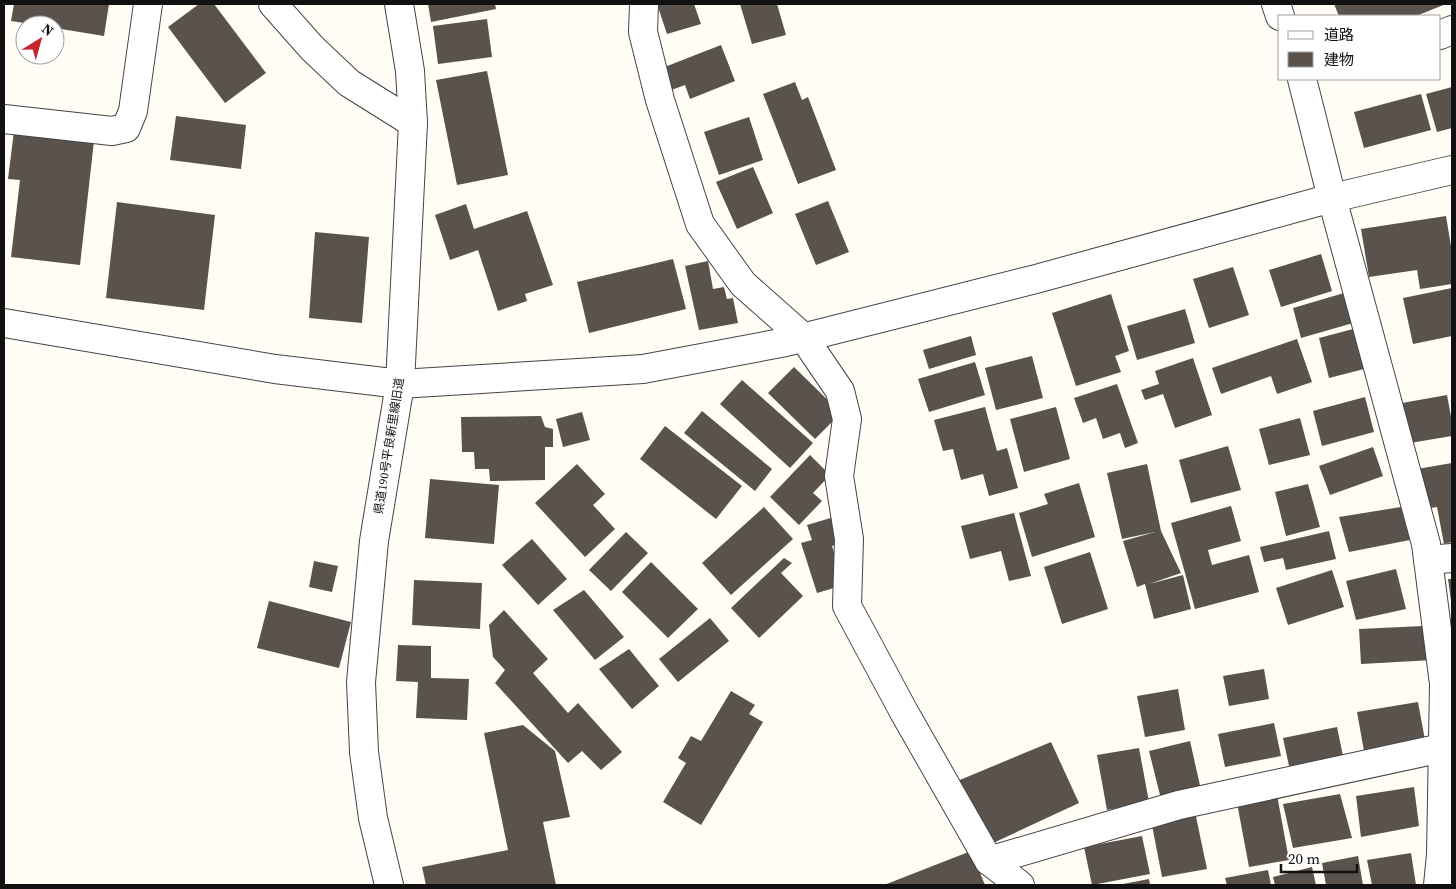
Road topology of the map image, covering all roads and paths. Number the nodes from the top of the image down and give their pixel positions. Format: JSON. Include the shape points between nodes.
{"nodes":[{"id":1,"x":148,"y":4,"type":"edge"},
{"id":2,"x":273,"y":4,"type":"edge"},
{"id":3,"x":399,"y":4,"type":"edge"},
{"id":4,"x":644,"y":4,"type":"edge"},
{"id":5,"x":1306,"y":80,"type":"edge"},
{"id":6,"x":4,"y":119,"type":"edge"},
{"id":7,"x":413,"y":123,"type":"junction"},
{"id":8,"x":1452,"y":170,"type":"edge"},
{"id":9,"x":1332,"y":198,"type":"junction"},
{"id":10,"x":4,"y":323,"type":"edge"},
{"id":11,"x":804,"y":338,"type":"junction"},
{"id":12,"x":400,"y":384,"type":"junction"},
{"id":13,"x":1440,"y":559,"type":"edge"},
{"id":14,"x":1442,"y":748,"type":"junction"},
{"id":15,"x":989,"y":860,"type":"junction"},
{"id":16,"x":389,"y":885,"type":"edge"},
{"id":17,"x":1020,"y":885,"type":"edge"},
{"id":18,"x":1438,"y":885,"type":"edge"}],
"edges":[{"from":1,"to":6,"type":"street","via":[[133,111],[126,128],[112,132]]},
{"from":2,"to":7,"type":"street","via":[[349,83]]},
{"from":3,"to":7,"type":"street","name":"県道190号平良新里線旧道","via":[[410,71]]},
{"from":4,"to":11,"type":"street","via":[[644,32],[660,100],[700,224],[743,284]]},
{"from":5,"to":9,"type":"street"},
{"from":7,"to":12,"type":"street","name":"県道190号平良新里線旧道"},
{"from":8,"to":9,"type":"street"},
{"from":9,"to":11,"type":"street"},
{"from":9,"to":13,"type":"street","via":[[1423,535]]},
{"from":10,"to":12,"type":"street","via":[[275,369]]},
{"from":11,"to":12,"type":"street","via":[[643,369]]},
{"from":11,"to":15,"type":"street","via":[[840,392],[847,419],[839,476],[849,539],[847,606]]},
{"from":12,"to":16,"type":"street","name":"県道190号平良新里線旧道","via":[[374,541],[361,682],[364,752],[373,818]]},
{"from":13,"to":14,"type":"street","via":[[1444,684]]},
{"from":14,"to":15,"type":"street","via":[[1178,804]]},
{"from":14,"to":18,"type":"street","via":[[1442,855]]},
{"from":15,"to":17,"type":"street"}]}
